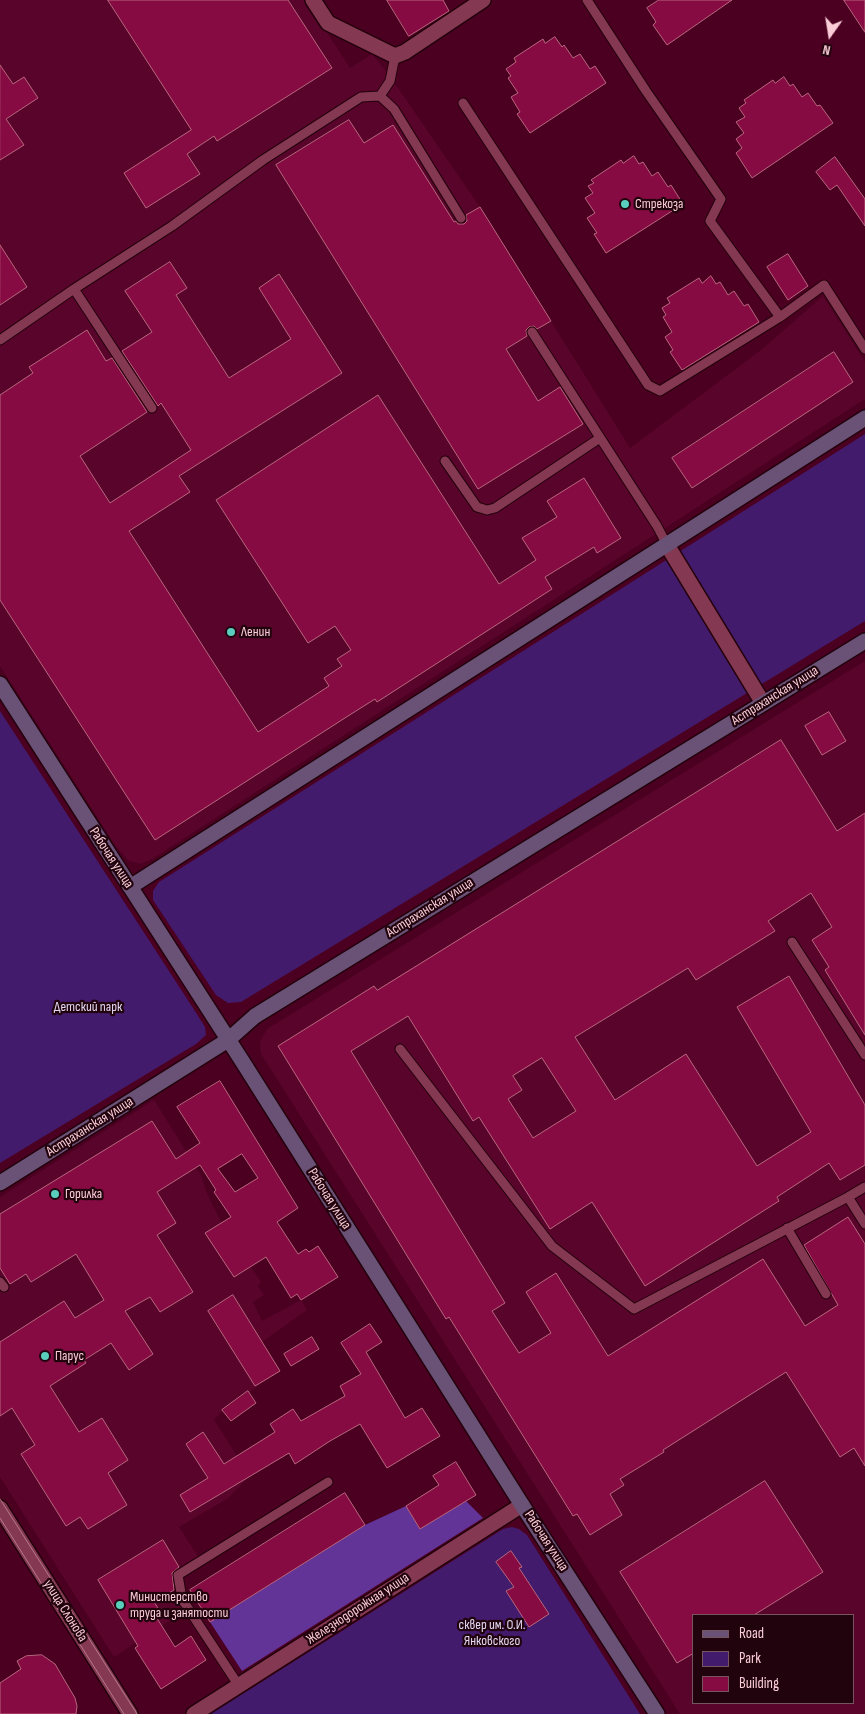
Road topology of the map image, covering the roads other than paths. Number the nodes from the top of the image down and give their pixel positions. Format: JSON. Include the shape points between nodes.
{"nodes":[{"id":1,"x":313,"y":0,"type":"edge"},
{"id":2,"x":483,"y":0,"type":"edge"},
{"id":3,"x":587,"y":0,"type":"edge"},
{"id":4,"x":395,"y":56,"type":"junction"},
{"id":5,"x":380,"y":96,"type":"junction"},
{"id":6,"x":463,"y":103,"type":"dead end"},
{"id":7,"x":461,"y":218,"type":"dead end"},
{"id":8,"x":74,"y":289,"type":"junction"},
{"id":9,"x":780,"y":317,"type":"junction"},
{"id":10,"x":532,"y":332,"type":"dead end"},
{"id":11,"x":0,"y":340,"type":"edge"},
{"id":12,"x":865,"y":349,"type":"edge"},
{"id":13,"x":152,"y":408,"type":"dead end"},
{"id":14,"x":865,"y":418,"type":"edge"},
{"id":15,"x":600,"y":438,"type":"junction"},
{"id":16,"x":445,"y":462,"type":"dead end"},
{"id":17,"x":667,"y":545,"type":"junction"},
{"id":18,"x":865,"y":641,"type":"edge"},
{"id":19,"x":0,"y":684,"type":"edge"},
{"id":20,"x":763,"y":703,"type":"junction"},
{"id":21,"x":130,"y":887,"type":"junction"},
{"id":22,"x":792,"y":942,"type":"dead end"},
{"id":23,"x":228,"y":1040,"type":"junction"},
{"id":24,"x":400,"y":1049,"type":"dead end"},
{"id":25,"x":865,"y":1055,"type":"edge"},
{"id":26,"x":0,"y":1183,"type":"edge"},
{"id":27,"x":865,"y":1187,"type":"edge"},
{"id":28,"x":848,"y":1197,"type":"junction"},
{"id":29,"x":865,"y":1224,"type":"edge"},
{"id":30,"x":786,"y":1228,"type":"junction"},
{"id":31,"x":826,"y":1294,"type":"dead end"},
{"id":32,"x":328,"y":1482,"type":"dead end"},
{"id":33,"x":522,"y":1505,"type":"junction"},
{"id":34,"x":0,"y":1508,"type":"edge"},
{"id":35,"x":239,"y":1686,"type":"junction"},
{"id":36,"x":130,"y":1714,"type":"edge"},
{"id":37,"x":194,"y":1714,"type":"edge"},
{"id":38,"x":657,"y":1714,"type":"edge"}],
"edges":[{"from":1,"to":4,"type":"street","via":[[328,23]]},
{"from":2,"to":4,"type":"street"},
{"from":3,"to":9,"type":"lane","via":[[721,199],[710,221]]},
{"from":4,"to":5,"type":"lane","via":[[390,81]]},
{"from":5,"to":7,"type":"lane","via":[[394,109]]},
{"from":5,"to":8,"type":"lane","via":[[361,97]]},
{"from":6,"to":9,"type":"lane","via":[[648,385],[660,391]]},
{"from":8,"to":11,"type":"lane"},
{"from":8,"to":13,"type":"lane"},
{"from":9,"to":12,"type":"lane","via":[[824,286]]},
{"from":10,"to":15,"type":"lane"},
{"from":14,"to":17,"type":"main road"},
{"from":15,"to":16,"type":"lane","via":[[495,508],[486,510],[477,507]]},
{"from":15,"to":17,"type":"lane"},
{"from":17,"to":20,"type":"street"},
{"from":17,"to":21,"type":"main road"},
{"from":18,"to":20,"type":"main road","name":"Астраханская улица"},
{"from":19,"to":21,"type":"main road","name":"Рабочая улица"},
{"from":20,"to":23,"type":"main road","name":"Астраханская улица","via":[[255,1016]]},
{"from":21,"to":23,"type":"main road","name":"Рабочая улица"},
{"from":22,"to":25,"type":"lane"},
{"from":23,"to":26,"type":"main road","name":"Астраханская улица"},
{"from":23,"to":33,"type":"main road","name":"Рабочая улица"},
{"from":24,"to":30,"type":"lane","via":[[552,1246],[634,1309]]},
{"from":27,"to":28,"type":"lane"},
{"from":28,"to":29,"type":"lane"},
{"from":28,"to":30,"type":"lane"},
{"from":30,"to":31,"type":"lane"},
{"from":32,"to":35,"type":"lane","via":[[178,1576],[182,1599]]},
{"from":33,"to":35,"type":"street","name":"Железнодорожная улица"},
{"from":33,"to":38,"type":"main road","name":"Рабочая улица"},
{"from":34,"to":36,"type":"street","name":"улица Слонова"},
{"from":35,"to":37,"type":"street","name":"Железнодорожная улица"}]}
